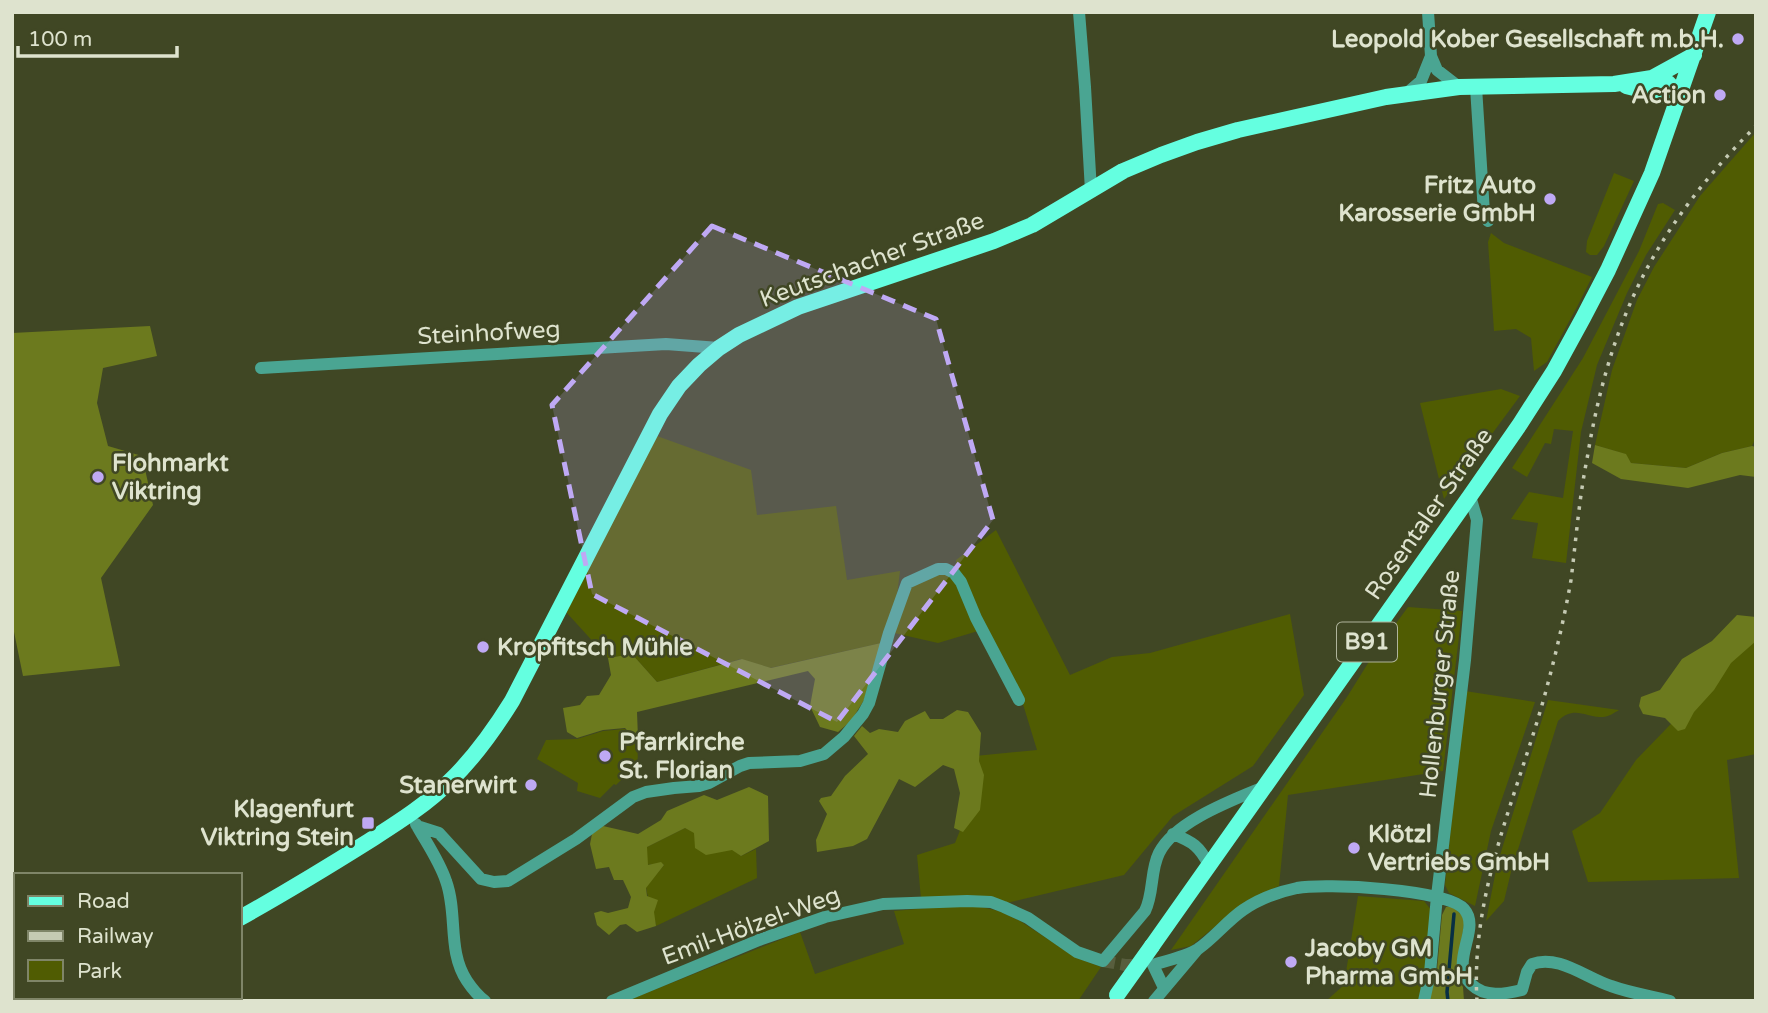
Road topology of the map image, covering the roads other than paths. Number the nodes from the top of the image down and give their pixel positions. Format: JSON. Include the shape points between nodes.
{"nodes":[{"id":1,"x":1079,"y":12,"type":"edge"},
{"id":2,"x":1428,"y":12,"type":"edge"},
{"id":3,"x":1708,"y":12,"type":"edge"},
{"id":4,"x":1693,"y":55,"type":"junction"},
{"id":5,"x":1432,"y":63,"type":"junction"},
{"id":6,"x":1652,"y":78,"type":"junction"},
{"id":7,"x":1614,"y":84,"type":"junction"},
{"id":8,"x":1476,"y":86,"type":"junction"},
{"id":9,"x":1459,"y":87,"type":"junction"},
{"id":10,"x":1436,"y":89,"type":"junction"},
{"id":11,"x":1406,"y":94,"type":"junction"},
{"id":12,"x":1678,"y":99,"type":"junction"},
{"id":13,"x":1091,"y":191,"type":"junction"},
{"id":14,"x":1488,"y":221,"type":"dead end"},
{"id":15,"x":719,"y":348,"type":"junction"},
{"id":16,"x":261,"y":368,"type":"dead end"},
{"id":17,"x":1470,"y":496,"type":"junction"},
{"id":18,"x":1019,"y":700,"type":"dead end"},
{"id":19,"x":1264,"y":787,"type":"junction"},
{"id":20,"x":413,"y":820,"type":"junction"},
{"id":21,"x":1173,"y":835,"type":"junction"},
{"id":22,"x":1209,"y":865,"type":"junction"},
{"id":23,"x":1437,"y":896,"type":"junction"},
{"id":24,"x":242,"y":917,"type":"edge"},
{"id":25,"x":1197,"y":950,"type":"junction"},
{"id":26,"x":1164,"y":988,"type":"junction"},
{"id":27,"x":1525,"y":996,"type":"edge"},
{"id":28,"x":481,"y":998,"type":"edge"},
{"id":29,"x":1115,"y":998,"type":"edge"},
{"id":30,"x":463,"y":1001,"type":"edge"},
{"id":31,"x":612,"y":1001,"type":"edge"},
{"id":32,"x":1154,"y":1001,"type":"edge"},
{"id":33,"x":1423,"y":1001,"type":"edge"},
{"id":34,"x":1670,"y":1001,"type":"edge"}],
"edges":[{"from":1,"to":13,"type":"street"},
{"from":2,"to":5,"type":"street"},
{"from":3,"to":4,"type":"main road","name":"Rosentaler Straße","number":"B91"},
{"from":4,"to":6,"type":"main road"},
{"from":4,"to":12,"type":"main road","name":"Rosentaler Straße","number":"B91"},
{"from":5,"to":9,"type":"street"},
{"from":5,"to":10,"type":"street","via":[[1430,83]]},
{"from":5,"to":11,"type":"street"},
{"from":6,"to":7,"type":"main road"},
{"from":6,"to":12,"type":"main road","via":[[1668,83]]},
{"from":7,"to":8,"type":"main road","name":"Keutschacher Straße"},
{"from":7,"to":12,"type":"main road"},
{"from":8,"to":9,"type":"main road","name":"Keutschacher Straße"},
{"from":8,"to":14,"type":"street"},
{"from":9,"to":10,"type":"main road","name":"Keutschacher Straße"},
{"from":10,"to":11,"type":"main road","name":"Keutschacher Straße"},
{"from":11,"to":13,"type":"main road","name":"Keutschacher Straße","via":[[1197,142],[1124,171]]},
{"from":12,"to":17,"type":"main road","name":"Rosentaler Straße","number":"B91","via":[[1652,173],[1583,318]]},
{"from":13,"to":15,"type":"main road","name":"Keutschacher Straße","via":[[1032,225],[798,307]]},
{"from":15,"to":16,"type":"street","name":"Steinhofweg","via":[[666,344]]},
{"from":15,"to":20,"type":"main road","name":"Keutschacher Straße","via":[[679,386],[660,414],[496,727]]},
{"from":17,"to":19,"type":"main road","name":"Rosentaler Straße","number":"B91"},
{"from":17,"to":23,"type":"street","name":"Hollenburger Straße","via":[[1477,520]]},
{"from":18,"to":20,"type":"street","via":[[961,582],[954,573],[938,569],[907,583],[869,703],[844,737],[824,754],[800,761],[740,766],[699,786],[633,797],[508,881],[481,880],[439,833]]},
{"from":19,"to":21,"type":"street","name":"Emil-Hölzel-Weg"},
{"from":19,"to":22,"type":"main road","name":"Rosentaler Straße","number":"B91"},
{"from":20,"to":24,"type":"main road","name":"Keutschacher Straße"},
{"from":20,"to":28,"type":"street","via":[[446,879],[455,951],[462,973]]},
{"from":21,"to":22,"type":"street","via":[[1196,845]]},
{"from":21,"to":31,"type":"street","name":"Emil-Hölzel-Weg","via":[[1155,863],[1145,911],[1103,961],[1077,952],[1028,918],[991,902],[883,904],[764,938]]},
{"from":22,"to":29,"type":"main road","name":"Rosentaler Straße","number":"B91","bridge":true},
{"from":23,"to":25,"type":"street","via":[[1345,887],[1299,888],[1242,910]]},
{"from":23,"to":27,"type":"street","via":[[1458,903],[1468,914],[1462,966],[1465,977],[1488,993]]},
{"from":23,"to":33,"type":"street","name":"Hollenburger Straße"},
{"from":25,"to":26,"type":"street"},
{"from":25,"to":26,"type":"street","via":[[1153,965]]},
{"from":26,"to":32,"type":"street"},
{"from":27,"to":34,"type":"street","via":[[1532,964],[1547,961],[1611,986]]},
{"from":28,"to":30,"type":"street"}]}
